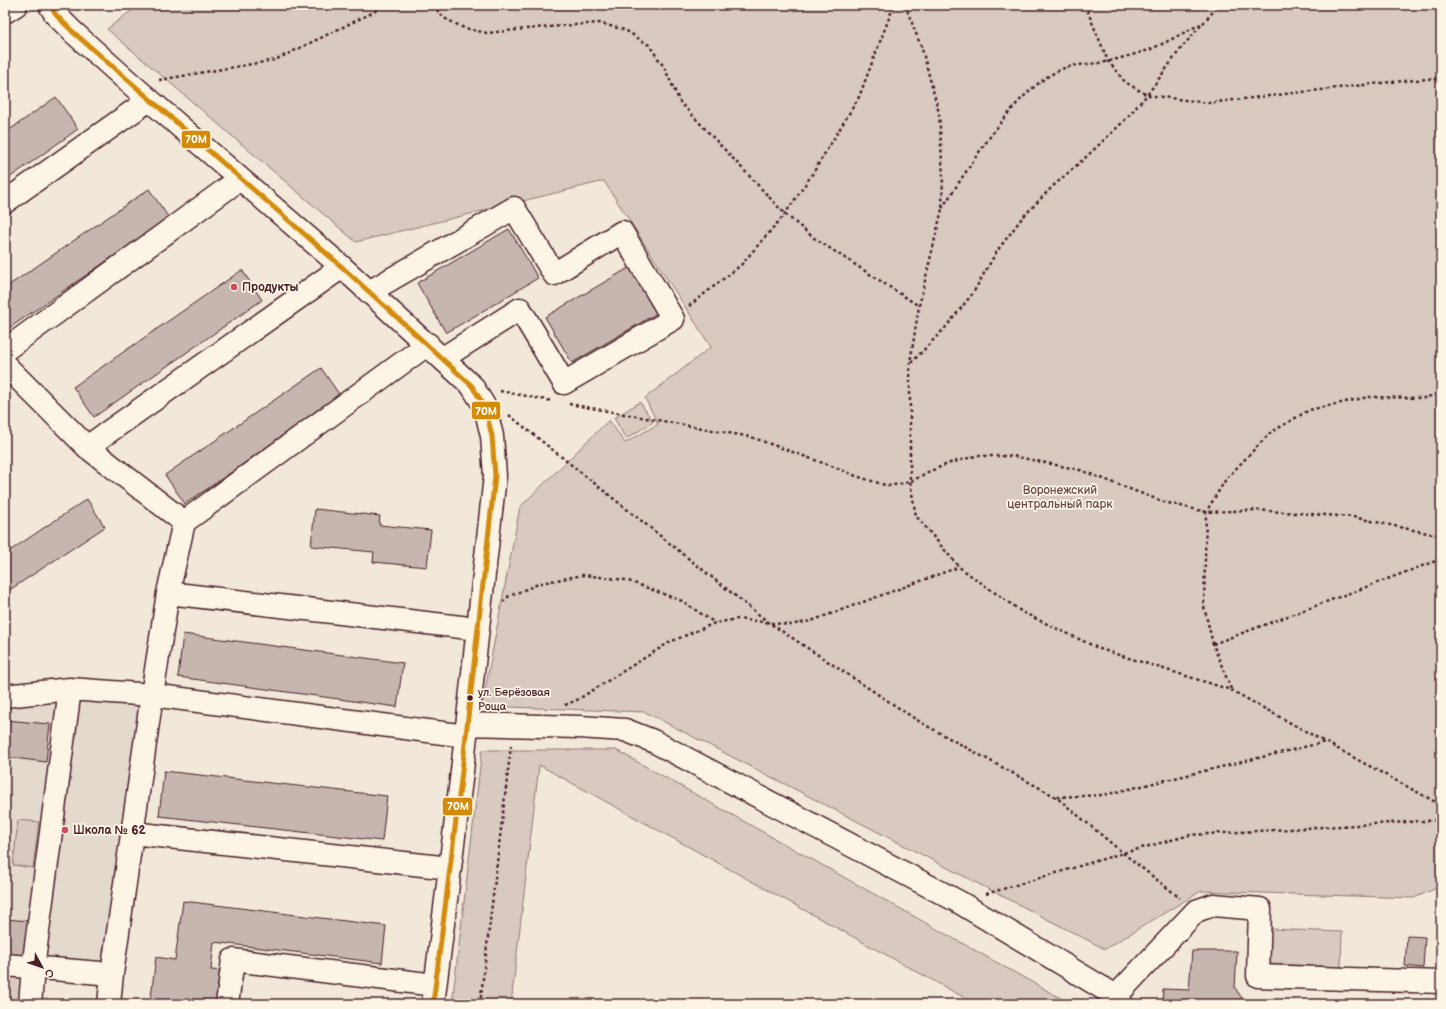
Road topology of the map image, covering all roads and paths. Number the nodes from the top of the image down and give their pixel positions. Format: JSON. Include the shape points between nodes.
{"nodes":[{"id":1,"x":16,"y":5,"type":"edge"},
{"id":2,"x":50,"y":5,"type":"edge"},
{"id":3,"x":382,"y":5,"type":"edge"},
{"id":4,"x":433,"y":5,"type":"edge"},
{"id":5,"x":894,"y":5,"type":"edge"},
{"id":6,"x":905,"y":5,"type":"edge"},
{"id":7,"x":1084,"y":5,"type":"edge"},
{"id":8,"x":1219,"y":5,"type":"edge"},
{"id":9,"x":5,"y":12,"type":"edge"},
{"id":10,"x":1204,"y":22,"type":"junction"},
{"id":11,"x":1108,"y":61,"type":"junction"},
{"id":12,"x":1441,"y":78,"type":"edge"},
{"id":13,"x":131,"y":84,"type":"junction"},
{"id":14,"x":1147,"y":95,"type":"junction"},
{"id":15,"x":149,"y":100,"type":"junction"},
{"id":16,"x":240,"y":179,"type":"junction"},
{"id":17,"x":5,"y":202,"type":"edge"},
{"id":18,"x":942,"y":209,"type":"junction"},
{"id":19,"x":785,"y":214,"type":"junction"},
{"id":20,"x":342,"y":267,"type":"junction"},
{"id":21,"x":370,"y":292,"type":"junction"},
{"id":22,"x":919,"y":306,"type":"junction"},
{"id":23,"x":673,"y":319,"type":"junction"},
{"id":24,"x":5,"y":350,"type":"edge"},
{"id":25,"x":436,"y":351,"type":"junction"},
{"id":26,"x":910,"y":363,"type":"junction"},
{"id":27,"x":5,"y":365,"type":"edge"},
{"id":28,"x":472,"y":386,"type":"junction"},
{"id":29,"x":1441,"y":393,"type":"edge"},
{"id":30,"x":557,"y":401,"type":"dead end"},
{"id":31,"x":565,"y":403,"type":"dead end"},
{"id":32,"x":503,"y":410,"type":"dead end"},
{"id":33,"x":87,"y":447,"type":"junction"},
{"id":34,"x":910,"y":482,"type":"junction"},
{"id":35,"x":1206,"y":512,"type":"junction"},
{"id":36,"x":184,"y":522,"type":"junction"},
{"id":37,"x":1441,"y":536,"type":"edge"},
{"id":38,"x":1441,"y":559,"type":"edge"},
{"id":39,"x":960,"y":567,"type":"junction"},
{"id":40,"x":168,"y":593,"type":"junction"},
{"id":41,"x":768,"y":622,"type":"junction"},
{"id":42,"x":715,"y":623,"type":"junction"},
{"id":43,"x":478,"y":628,"type":"junction"},
{"id":44,"x":1213,"y":644,"type":"junction"},
{"id":45,"x":70,"y":689,"type":"junction"},
{"id":46,"x":1231,"y":690,"type":"junction"},
{"id":47,"x":152,"y":695,"type":"junction"},
{"id":48,"x":5,"y":696,"type":"edge"},
{"id":49,"x":563,"y":706,"type":"dead end"},
{"id":50,"x":514,"y":725,"type":"junction"},
{"id":51,"x":466,"y":730,"type":"junction"},
{"id":52,"x":1325,"y":742,"type":"junction"},
{"id":53,"x":1056,"y":797,"type":"junction"},
{"id":54,"x":1441,"y":805,"type":"edge"},
{"id":55,"x":1441,"y":820,"type":"edge"},
{"id":56,"x":132,"y":833,"type":"junction"},
{"id":57,"x":1124,"y":853,"type":"junction"},
{"id":58,"x":450,"y":868,"type":"junction"},
{"id":59,"x":959,"y":902,"type":"junction"},
{"id":60,"x":1196,"y":911,"type":"junction"},
{"id":61,"x":5,"y":965,"type":"edge"},
{"id":62,"x":34,"y":968,"type":"junction"},
{"id":63,"x":112,"y":974,"type":"junction"},
{"id":64,"x":1441,"y":982,"type":"edge"},
{"id":65,"x":434,"y":994,"type":"edge"},
{"id":66,"x":1119,"y":1000,"type":"edge"},
{"id":67,"x":30,"y":1004,"type":"edge"},
{"id":68,"x":109,"y":1004,"type":"edge"},
{"id":69,"x":227,"y":1004,"type":"edge"},
{"id":70,"x":480,"y":1004,"type":"edge"}],
"edges":[{"from":1,"to":9,"type":"street"},
{"from":2,"to":13,"type":"street","via":[[56,14]]},
{"from":3,"to":13,"type":"path","via":[[374,12],[275,60]]},
{"from":4,"to":19,"type":"path","via":[[444,18],[464,28],[487,33],[599,24],[626,30],[649,45],[664,67],[680,102]]},
{"from":5,"to":19,"type":"path","via":[[859,97]]},
{"from":6,"to":18,"type":"path","via":[[922,49],[939,113],[943,176]]},
{"from":7,"to":11,"type":"path"},
{"from":8,"to":10,"type":"path"},
{"from":10,"to":11,"type":"path","via":[[1151,49]]},
{"from":10,"to":14,"type":"path"},
{"from":11,"to":14,"type":"path","via":[[1125,82]]},
{"from":11,"to":18,"type":"path","via":[[1063,69],[1041,80],[998,127]]},
{"from":12,"to":14,"type":"path","via":[[1381,82],[1208,103]]},
{"from":13,"to":15,"type":"street"},
{"from":14,"to":26,"type":"path","via":[[1123,122],[1022,218],[946,328]]},
{"from":15,"to":16,"type":"street"},
{"from":15,"to":17,"type":"street"},
{"from":16,"to":20,"type":"street"},
{"from":16,"to":24,"type":"street"},
{"from":18,"to":22,"type":"path"},
{"from":19,"to":22,"type":"path","via":[[814,238]]},
{"from":19,"to":23,"type":"path","via":[[741,265]]},
{"from":20,"to":21,"type":"street"},
{"from":20,"to":33,"type":"street"},
{"from":21,"to":23,"type":"street","via":[[514,208],[554,274],[622,232]]},
{"from":21,"to":25,"type":"street"},
{"from":22,"to":26,"type":"path"},
{"from":23,"to":25,"type":"street","via":[[564,383],[520,309]]},
{"from":25,"to":28,"type":"street"},
{"from":25,"to":36,"type":"street"},
{"from":26,"to":34,"type":"path"},
{"from":27,"to":33,"type":"street"},
{"from":28,"to":30,"type":"path"},
{"from":28,"to":43,"type":"street","via":[[484,407],[492,436],[495,476]]},
{"from":29,"to":35,"type":"path","via":[[1424,398],[1368,396],[1309,410],[1270,432],[1226,479]]},
{"from":31,"to":34,"type":"path","via":[[750,437],[888,486]]},
{"from":32,"to":41,"type":"path"},
{"from":33,"to":36,"type":"street"},
{"from":34,"to":35,"type":"path","via":[[950,463],[976,456],[1013,456],[1080,470],[1164,502]]},
{"from":34,"to":39,"type":"path","via":[[916,516]]},
{"from":35,"to":37,"type":"path","via":[[1256,510],[1353,517]]},
{"from":35,"to":44,"type":"path","via":[[1204,607]]},
{"from":36,"to":40,"type":"street"},
{"from":38,"to":44,"type":"path"},
{"from":39,"to":41,"type":"path","via":[[811,621],[790,625]]},
{"from":39,"to":46,"type":"path","via":[[1022,612],[1100,649]]},
{"from":40,"to":43,"type":"street"},
{"from":40,"to":47,"type":"street"},
{"from":41,"to":42,"type":"path","via":[[738,619]]},
{"from":41,"to":53,"type":"path","via":[[920,722]]},
{"from":42,"to":43,"type":"path","via":[[682,601],[626,580],[583,575],[541,583],[509,596]]},
{"from":42,"to":49,"type":"path","via":[[670,642],[577,700]]},
{"from":43,"to":51,"type":"street"},
{"from":44,"to":46,"type":"path"},
{"from":45,"to":47,"type":"street"},
{"from":45,"to":48,"type":"street"},
{"from":45,"to":62,"type":"street"},
{"from":46,"to":52,"type":"path"},
{"from":47,"to":51,"type":"street"},
{"from":47,"to":56,"type":"street"},
{"from":50,"to":51,"type":"street"},
{"from":50,"to":59,"type":"street","via":[[625,730],[653,741]]},
{"from":50,"to":70,"type":"path"},
{"from":51,"to":58,"type":"street"},
{"from":52,"to":53,"type":"path","via":[[1104,795]]},
{"from":52,"to":54,"type":"path"},
{"from":53,"to":57,"type":"path"},
{"from":55,"to":57,"type":"path","via":[[1190,835]]},
{"from":56,"to":58,"type":"street"},
{"from":56,"to":63,"type":"street"},
{"from":57,"to":59,"type":"path"},
{"from":57,"to":60,"type":"path"},
{"from":58,"to":65,"type":"street"},
{"from":59,"to":66,"type":"street"},
{"from":60,"to":64,"type":"street","via":[[1213,905],[1260,908],[1258,976]]},
{"from":60,"to":66,"type":"street"},
{"from":61,"to":62,"type":"street"},
{"from":62,"to":63,"type":"street"},
{"from":62,"to":67,"type":"street"},
{"from":63,"to":68,"type":"street"},
{"from":65,"to":69,"type":"street","via":[[232,960]]}]}
